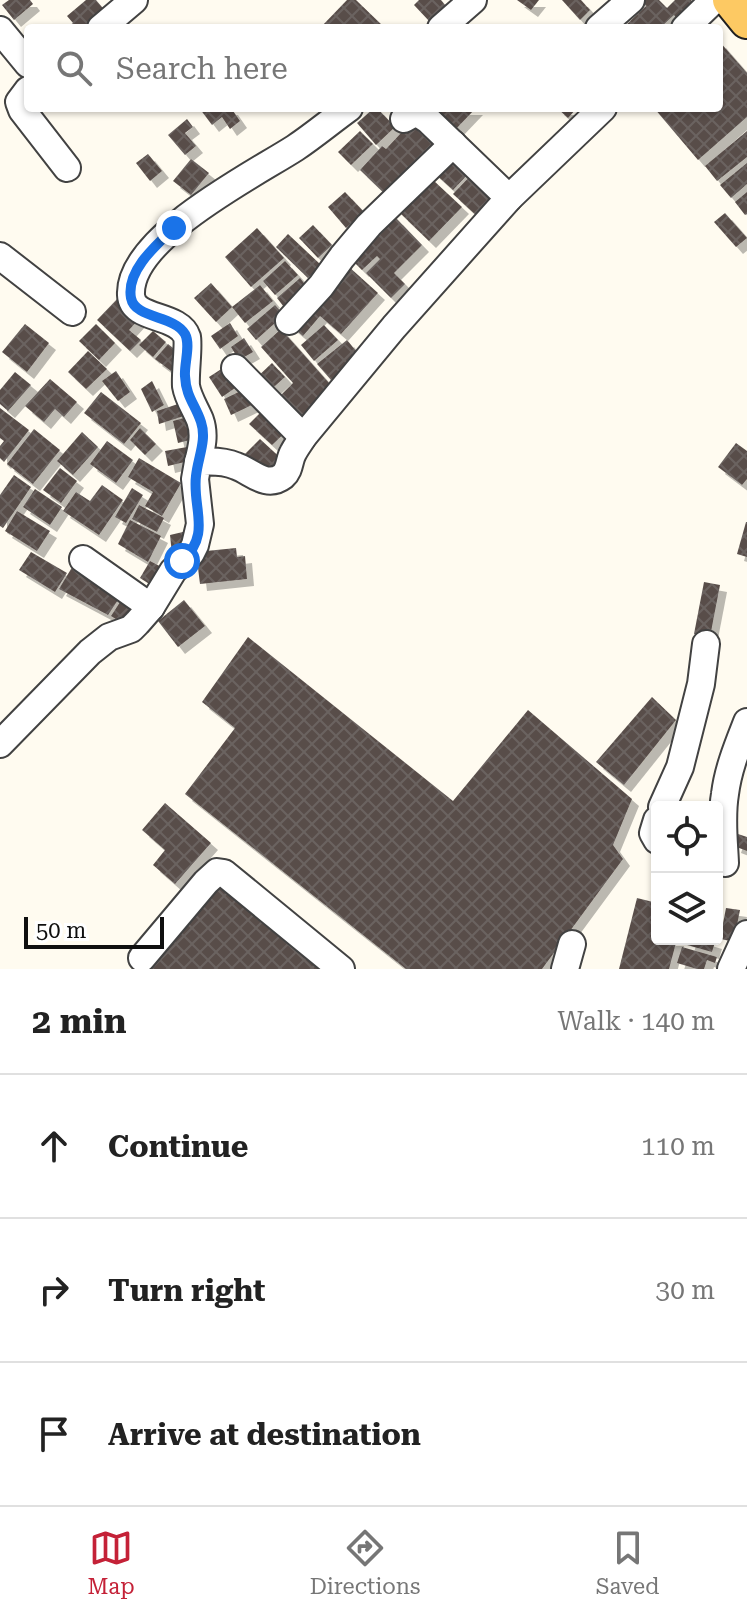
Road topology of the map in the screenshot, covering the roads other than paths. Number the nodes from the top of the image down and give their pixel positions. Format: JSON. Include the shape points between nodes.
{"nodes":[{"id":1,"x":134,"y":0,"type":"edge"},
{"id":2,"x":473,"y":0,"type":"edge"},
{"id":3,"x":631,"y":0,"type":"edge"},
{"id":4,"x":714,"y":0,"type":"edge"},
{"id":5,"x":730,"y":0,"type":"edge"},
{"id":6,"x":747,"y":21,"type":"edge"},
{"id":7,"x":106,"y":24,"type":"edge"},
{"id":8,"x":446,"y":24,"type":"edge"},
{"id":9,"x":604,"y":24,"type":"edge"},
{"id":10,"x":689,"y":24,"type":"edge"},
{"id":11,"x":0,"y":30,"type":"edge"},
{"id":12,"x":24,"y":59,"type":"edge"},
{"id":13,"x":24,"y":95,"type":"edge"},
{"id":14,"x":344,"y":112,"type":"edge"},
{"id":15,"x":599,"y":112,"type":"edge"},
{"id":16,"x":404,"y":119,"type":"dead end"},
{"id":17,"x":453,"y":144,"type":"junction"},
{"id":18,"x":67,"y":168,"type":"dead end"},
{"id":19,"x":509,"y":198,"type":"junction"},
{"id":20,"x":0,"y":256,"type":"edge"},
{"id":21,"x":72,"y":312,"type":"dead end"},
{"id":22,"x":289,"y":321,"type":"dead end"},
{"id":23,"x":235,"y":368,"type":"dead end"},
{"id":24,"x":303,"y":437,"type":"junction"},
{"id":25,"x":198,"y":462,"type":"junction"},
{"id":26,"x":83,"y":559,"type":"dead end"},
{"id":27,"x":151,"y":607,"type":"junction"},
{"id":28,"x":706,"y":644,"type":"dead end"},
{"id":29,"x":747,"y":722,"type":"edge"},
{"id":30,"x":0,"y":744,"type":"edge"},
{"id":31,"x":665,"y":801,"type":"edge"},
{"id":32,"x":730,"y":864,"type":"edge"},
{"id":33,"x":747,"y":934,"type":"edge"},
{"id":34,"x":142,"y":958,"type":"dead end"},
{"id":35,"x":341,"y":969,"type":"edge"},
{"id":36,"x":731,"y":969,"type":"edge"}],
"edges":[{"from":1,"to":7,"type":"street"},
{"from":2,"to":8,"type":"street"},
{"from":3,"to":9,"type":"street"},
{"from":4,"to":10,"type":"street"},
{"from":5,"to":6,"type":"main road"},
{"from":11,"to":12,"type":"street"},
{"from":13,"to":18,"type":"street","via":[[19,102],[22,110]]},
{"from":14,"to":25,"type":"street","via":[[192,213],[144,257],[136,272],[133,304],[171,321],[187,337],[187,395],[204,440]]},
{"from":15,"to":19,"type":"street"},
{"from":16,"to":17,"type":"street","via":[[419,114]]},
{"from":17,"to":19,"type":"street"},
{"from":17,"to":22,"type":"street","via":[[369,225]]},
{"from":19,"to":24,"type":"street"},
{"from":20,"to":21,"type":"street"},
{"from":23,"to":24,"type":"street"},
{"from":24,"to":25,"type":"street","via":[[288,470],[273,481],[232,464]]},
{"from":25,"to":27,"type":"street","via":[[200,524],[195,545]]},
{"from":26,"to":27,"type":"street"},
{"from":27,"to":30,"type":"street","via":[[131,629],[90,652]]},
{"from":28,"to":31,"type":"street","via":[[680,767]]},
{"from":29,"to":32,"type":"street","via":[[725,793],[723,825]]},
{"from":33,"to":36,"type":"street"},
{"from":34,"to":35,"type":"street","via":[[217,872]]}]}
